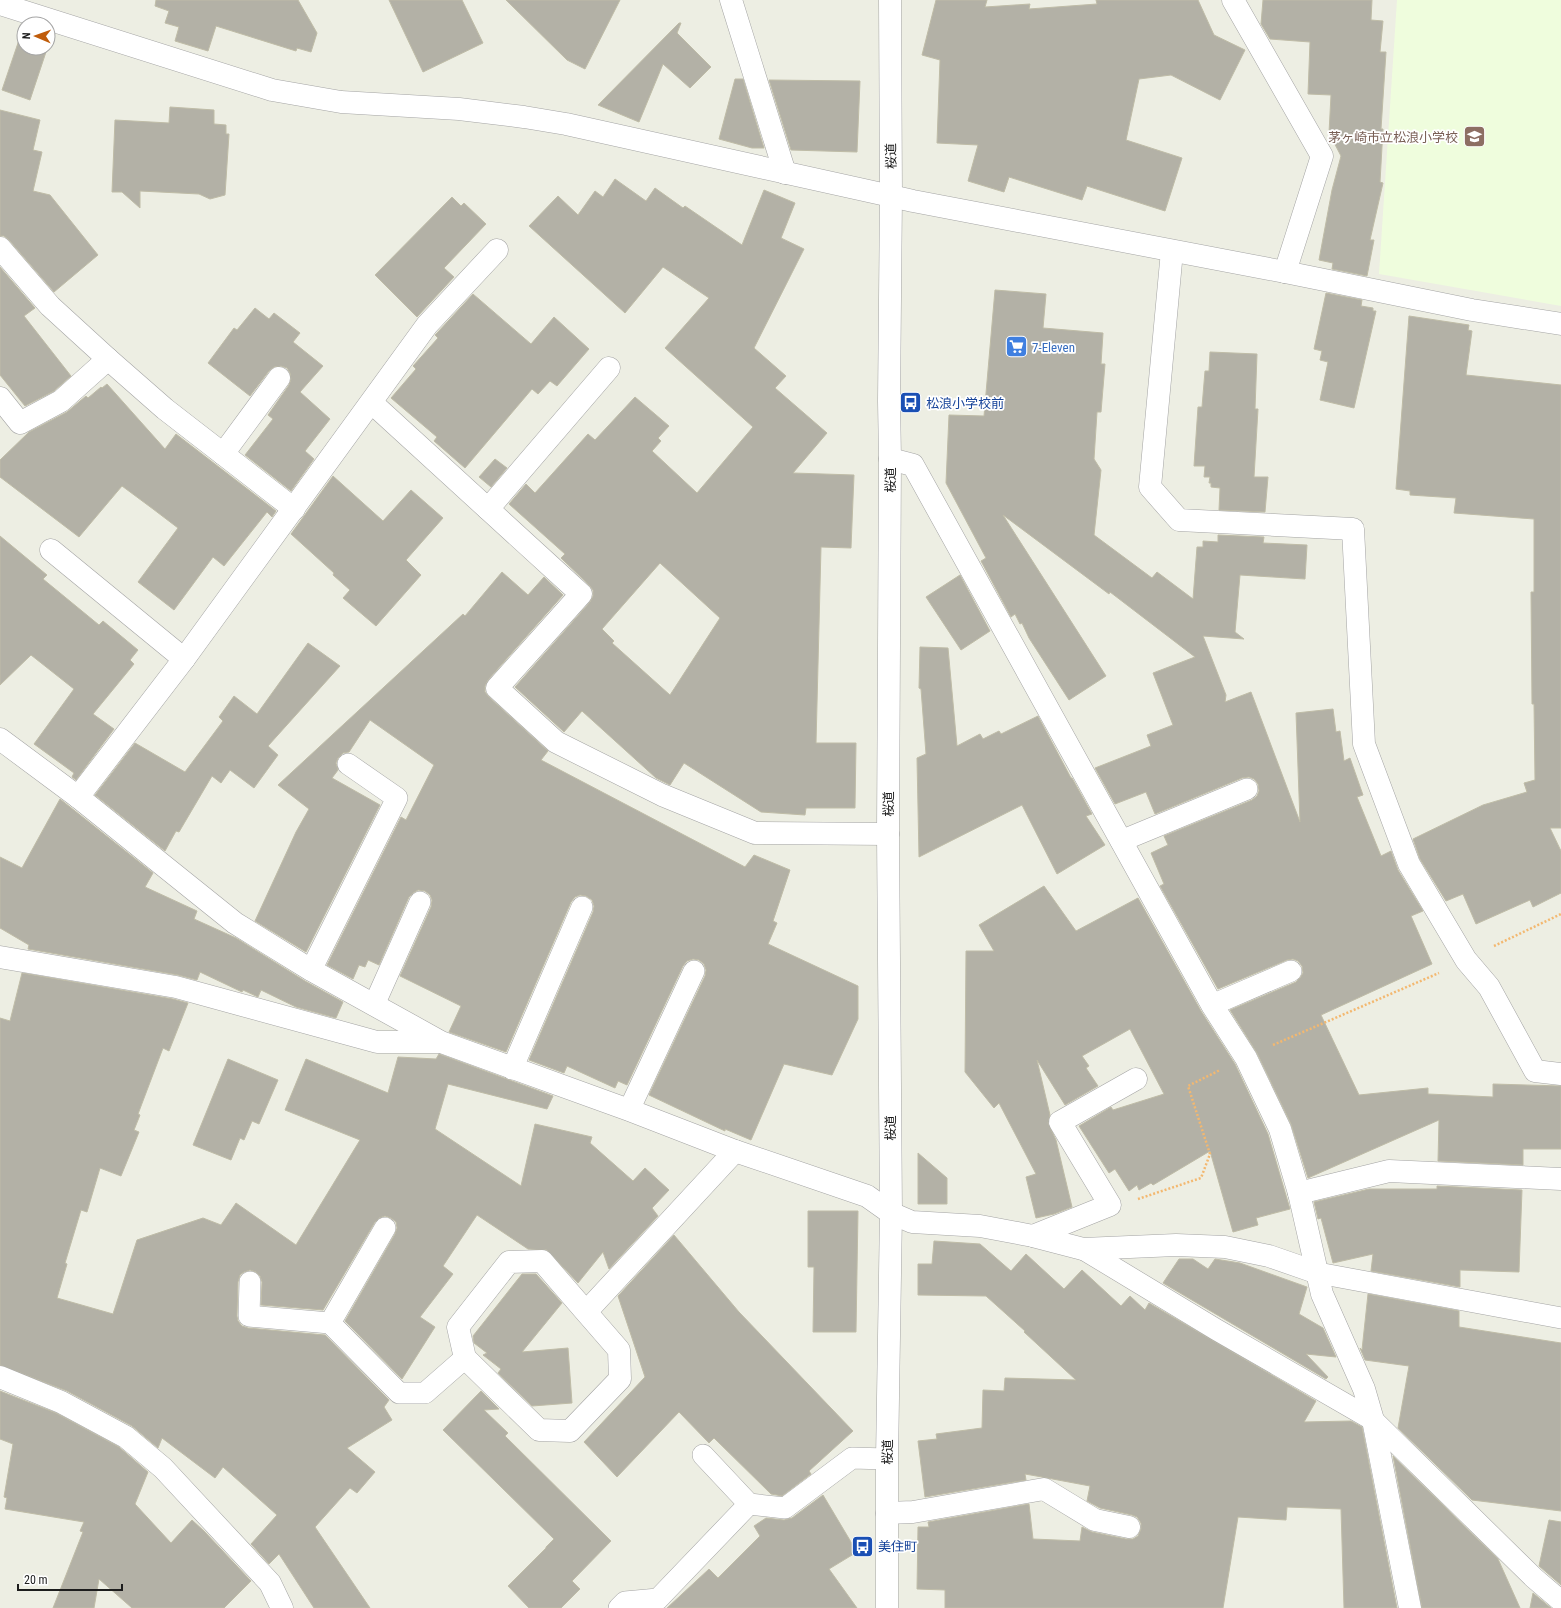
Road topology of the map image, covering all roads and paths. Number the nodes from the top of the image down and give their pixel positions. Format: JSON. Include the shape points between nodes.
{"nodes":[{"id":1,"x":731,"y":0,"type":"edge"},
{"id":2,"x":890,"y":0,"type":"edge"},
{"id":3,"x":1233,"y":0,"type":"edge"},
{"id":4,"x":0,"y":4,"type":"edge"},
{"id":5,"x":785,"y":173,"type":"junction"},
{"id":6,"x":891,"y":196,"type":"junction"},
{"id":7,"x":0,"y":248,"type":"edge"},
{"id":8,"x":497,"y":250,"type":"dead end"},
{"id":9,"x":1172,"y":251,"type":"junction"},
{"id":10,"x":1285,"y":272,"type":"junction"},
{"id":11,"x":1561,"y":324,"type":"edge"},
{"id":12,"x":108,"y":359,"type":"junction"},
{"id":13,"x":609,"y":368,"type":"dead end"},
{"id":14,"x":279,"y":378,"type":"dead end"},
{"id":15,"x":0,"y":398,"type":"edge"},
{"id":16,"x":372,"y":403,"type":"junction"},
{"id":17,"x":223,"y":454,"type":"junction"},
{"id":18,"x":890,"y":459,"type":"junction"},
{"id":19,"x":294,"y":509,"type":"junction"},
{"id":20,"x":488,"y":509,"type":"junction"},
{"id":21,"x":51,"y":550,"type":"dead end"},
{"id":22,"x":184,"y":658,"type":"junction"},
{"id":23,"x":0,"y":739,"type":"edge"},
{"id":24,"x":348,"y":764,"type":"dead end"},
{"id":25,"x":1247,"y":789,"type":"dead end"},
{"id":26,"x":78,"y":797,"type":"junction"},
{"id":27,"x":888,"y":834,"type":"junction"},
{"id":28,"x":1121,"y":841,"type":"junction"},
{"id":29,"x":420,"y":902,"type":"dead end"},
{"id":30,"x":582,"y":907,"type":"dead end"},
{"id":31,"x":1561,"y":914,"type":"edge"},
{"id":32,"x":0,"y":957,"type":"edge"},
{"id":33,"x":1466,"y":960,"type":"junction"},
{"id":34,"x":311,"y":970,"type":"junction"},
{"id":35,"x":694,"y":971,"type":"dead end"},
{"id":36,"x":1291,"y":971,"type":"dead end"},
{"id":37,"x":374,"y":1005,"type":"junction"},
{"id":38,"x":1212,"y":1005,"type":"junction"},
{"id":39,"x":441,"y":1042,"type":"junction"},
{"id":40,"x":1246,"y":1058,"type":"junction"},
{"id":41,"x":512,"y":1068,"type":"junction"},
{"id":42,"x":1561,"y":1074,"type":"edge"},
{"id":43,"x":1136,"y":1079,"type":"dead end"},
{"id":44,"x":629,"y":1110,"type":"junction"},
{"id":45,"x":735,"y":1151,"type":"junction"},
{"id":46,"x":1561,"y":1179,"type":"edge"},
{"id":47,"x":1299,"y":1193,"type":"junction"},
{"id":48,"x":1110,"y":1205,"type":"junction"},
{"id":49,"x":890,"y":1213,"type":"junction"},
{"id":50,"x":385,"y":1228,"type":"dead end"},
{"id":51,"x":1034,"y":1236,"type":"junction"},
{"id":52,"x":1083,"y":1249,"type":"junction"},
{"id":53,"x":1318,"y":1273,"type":"junction"},
{"id":54,"x":250,"y":1282,"type":"dead end"},
{"id":55,"x":586,"y":1312,"type":"junction"},
{"id":56,"x":1561,"y":1318,"type":"edge"},
{"id":57,"x":330,"y":1322,"type":"junction"},
{"id":58,"x":465,"y":1358,"type":"junction"},
{"id":59,"x":0,"y":1377,"type":"edge"},
{"id":60,"x":1373,"y":1420,"type":"junction"},
{"id":61,"x":703,"y":1455,"type":"dead end"},
{"id":62,"x":887,"y":1459,"type":"junction"},
{"id":63,"x":749,"y":1504,"type":"junction"},
{"id":64,"x":887,"y":1513,"type":"junction"},
{"id":65,"x":1129,"y":1527,"type":"dead end"},
{"id":66,"x":1561,"y":1601,"type":"edge"},
{"id":67,"x":282,"y":1608,"type":"edge"},
{"id":68,"x":619,"y":1608,"type":"edge"},
{"id":69,"x":887,"y":1608,"type":"edge"},
{"id":70,"x":1410,"y":1608,"type":"edge"}],
"edges":[{"from":1,"to":5,"type":"street"},
{"from":2,"to":6,"type":"street","name":"桜道"},
{"from":3,"to":10,"type":"street","via":[[1322,156]]},
{"from":4,"to":5,"type":"street","via":[[272,90],[341,102],[524,117]]},
{"from":5,"to":6,"type":"street"},
{"from":6,"to":9,"type":"street"},
{"from":6,"to":18,"type":"street","name":"桜道"},
{"from":7,"to":12,"type":"street","via":[[50,306]]},
{"from":8,"to":16,"type":"street","via":[[427,325]]},
{"from":9,"to":10,"type":"street"},
{"from":9,"to":33,"type":"street","via":[[1150,487],[1179,520],[1353,529],[1364,744],[1409,864]]},
{"from":10,"to":11,"type":"street","via":[[1472,310]]},
{"from":12,"to":15,"type":"street","via":[[61,401],[20,423]]},
{"from":12,"to":17,"type":"street","via":[[165,409]]},
{"from":13,"to":20,"type":"street"},
{"from":14,"to":17,"type":"street"},
{"from":16,"to":19,"type":"street"},
{"from":16,"to":20,"type":"street"},
{"from":17,"to":19,"type":"street"},
{"from":18,"to":27,"type":"street","name":"桜道"},
{"from":18,"to":28,"type":"street","via":[[913,465]]},
{"from":19,"to":22,"type":"street"},
{"from":20,"to":27,"type":"street","via":[[581,594],[497,688],[556,742],[662,795],[755,833]]},
{"from":21,"to":22,"type":"street"},
{"from":22,"to":26,"type":"street"},
{"from":23,"to":26,"type":"street"},
{"from":24,"to":34,"type":"lane","via":[[397,798]]},
{"from":25,"to":28,"type":"lane"},
{"from":26,"to":34,"type":"street","via":[[235,924]]},
{"from":27,"to":49,"type":"street","name":"桜道"},
{"from":28,"to":38,"type":"street"},
{"from":29,"to":37,"type":"lane"},
{"from":30,"to":41,"type":"lane"},
{"from":31,"to":33,"type":"path"},
{"from":32,"to":39,"type":"street","via":[[176,987],[377,1042]]},
{"from":33,"to":40,"type":"path"},
{"from":33,"to":42,"type":"street","via":[[1488,987],[1536,1071]]},
{"from":34,"to":37,"type":"street"},
{"from":35,"to":44,"type":"lane"},
{"from":36,"to":38,"type":"lane"},
{"from":37,"to":39,"type":"street"},
{"from":38,"to":40,"type":"street"},
{"from":39,"to":41,"type":"street"},
{"from":40,"to":47,"type":"street","via":[[1280,1129]]},
{"from":40,"to":48,"type":"path","via":[[1188,1086],[1210,1154],[1201,1178],[1123,1204]]},
{"from":41,"to":44,"type":"street"},
{"from":43,"to":48,"type":"street","via":[[1060,1122]]},
{"from":44,"to":45,"type":"street"},
{"from":45,"to":49,"type":"street","via":[[867,1196]]},
{"from":45,"to":55,"type":"street"},
{"from":46,"to":47,"type":"street","via":[[1389,1171]]},
{"from":47,"to":53,"type":"street"},
{"from":48,"to":51,"type":"street"},
{"from":49,"to":51,"type":"street","via":[[912,1222],[980,1226]]},
{"from":49,"to":62,"type":"street","name":"桜道"},
{"from":50,"to":57,"type":"lane"},
{"from":51,"to":52,"type":"street"},
{"from":52,"to":53,"type":"street","via":[[1176,1245],[1225,1247],[1269,1256]]},
{"from":52,"to":60,"type":"lane"},
{"from":53,"to":56,"type":"lane"},
{"from":53,"to":60,"type":"street","via":[[1322,1294],[1364,1389]]},
{"from":54,"to":57,"type":"lane","via":[[249,1316]]},
{"from":55,"to":58,"type":"street","via":[[542,1260],[509,1262],[458,1327]]},
{"from":55,"to":58,"type":"street","via":[[618,1350],[620,1379],[570,1431],[539,1430]]},
{"from":57,"to":58,"type":"lane","via":[[399,1393],[425,1393]]},
{"from":59,"to":67,"type":"street","via":[[61,1402],[126,1438],[163,1468],[270,1583]]},
{"from":60,"to":66,"type":"lane","via":[[1534,1578]]},
{"from":60,"to":70,"type":"street"},
{"from":61,"to":63,"type":"lane"},
{"from":62,"to":63,"type":"lane","via":[[852,1458],[785,1508]]},
{"from":62,"to":64,"type":"street","name":"桜道"},
{"from":63,"to":68,"type":"lane","via":[[658,1600],[625,1602]]},
{"from":64,"to":65,"type":"street","via":[[913,1512],[1044,1489],[1095,1520]]},
{"from":64,"to":69,"type":"street","name":"桜道"}]}
